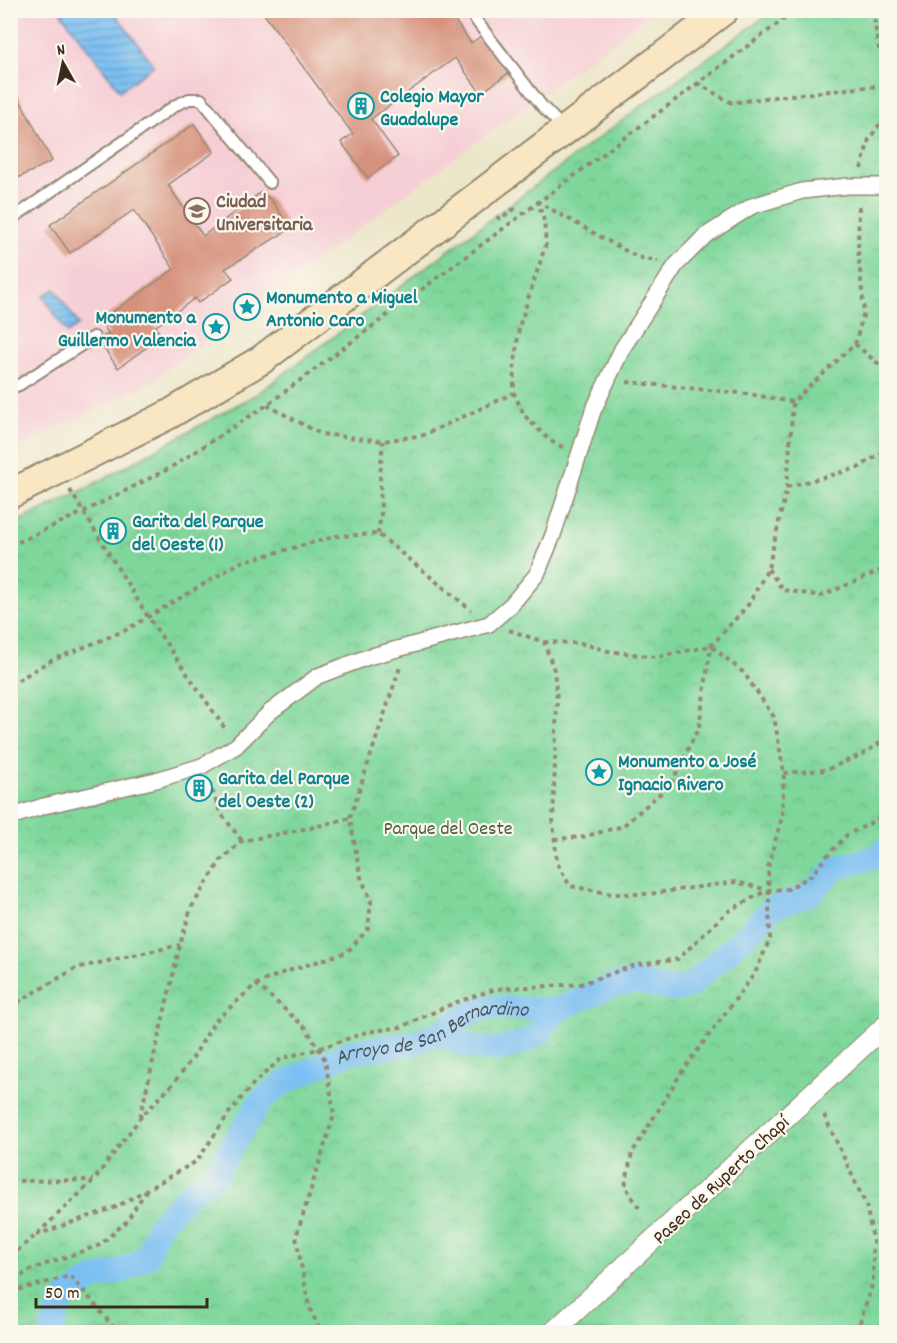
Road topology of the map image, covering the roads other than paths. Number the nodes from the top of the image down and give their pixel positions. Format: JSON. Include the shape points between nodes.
{"nodes":[{"id":1,"x":468,"y":10,"type":"edge"},
{"id":2,"x":724,"y":10,"type":"edge"},
{"id":3,"x":565,"y":131,"type":"junction"},
{"id":4,"x":270,"y":183,"type":"dead end"},
{"id":5,"x":886,"y":186,"type":"edge"},
{"id":6,"x":10,"y":220,"type":"edge"},
{"id":7,"x":94,"y":337,"type":"dead end"},
{"id":8,"x":10,"y":388,"type":"edge"},
{"id":9,"x":10,"y":494,"type":"edge"},
{"id":10,"x":10,"y":818,"type":"edge"},
{"id":11,"x":886,"y":1025,"type":"edge"},
{"id":12,"x":553,"y":1332,"type":"edge"}],
"edges":[{"from":1,"to":3,"type":"lane"},
{"from":2,"to":3,"type":"main road"},
{"from":3,"to":9,"type":"main road","via":[[261,360],[168,415]]},
{"from":4,"to":6,"type":"lane","via":[[201,99],[189,99]]},
{"from":5,"to":10,"type":"street","via":[[802,191],[752,206],[705,236],[676,265],[622,350],[593,411],[537,574],[511,606],[489,624],[368,657],[318,676],[270,712],[236,746],[202,766]]},
{"from":7,"to":8,"type":"lane"},
{"from":11,"to":12,"type":"street","name":"Paseo de Ruperto Chapí"}]}
